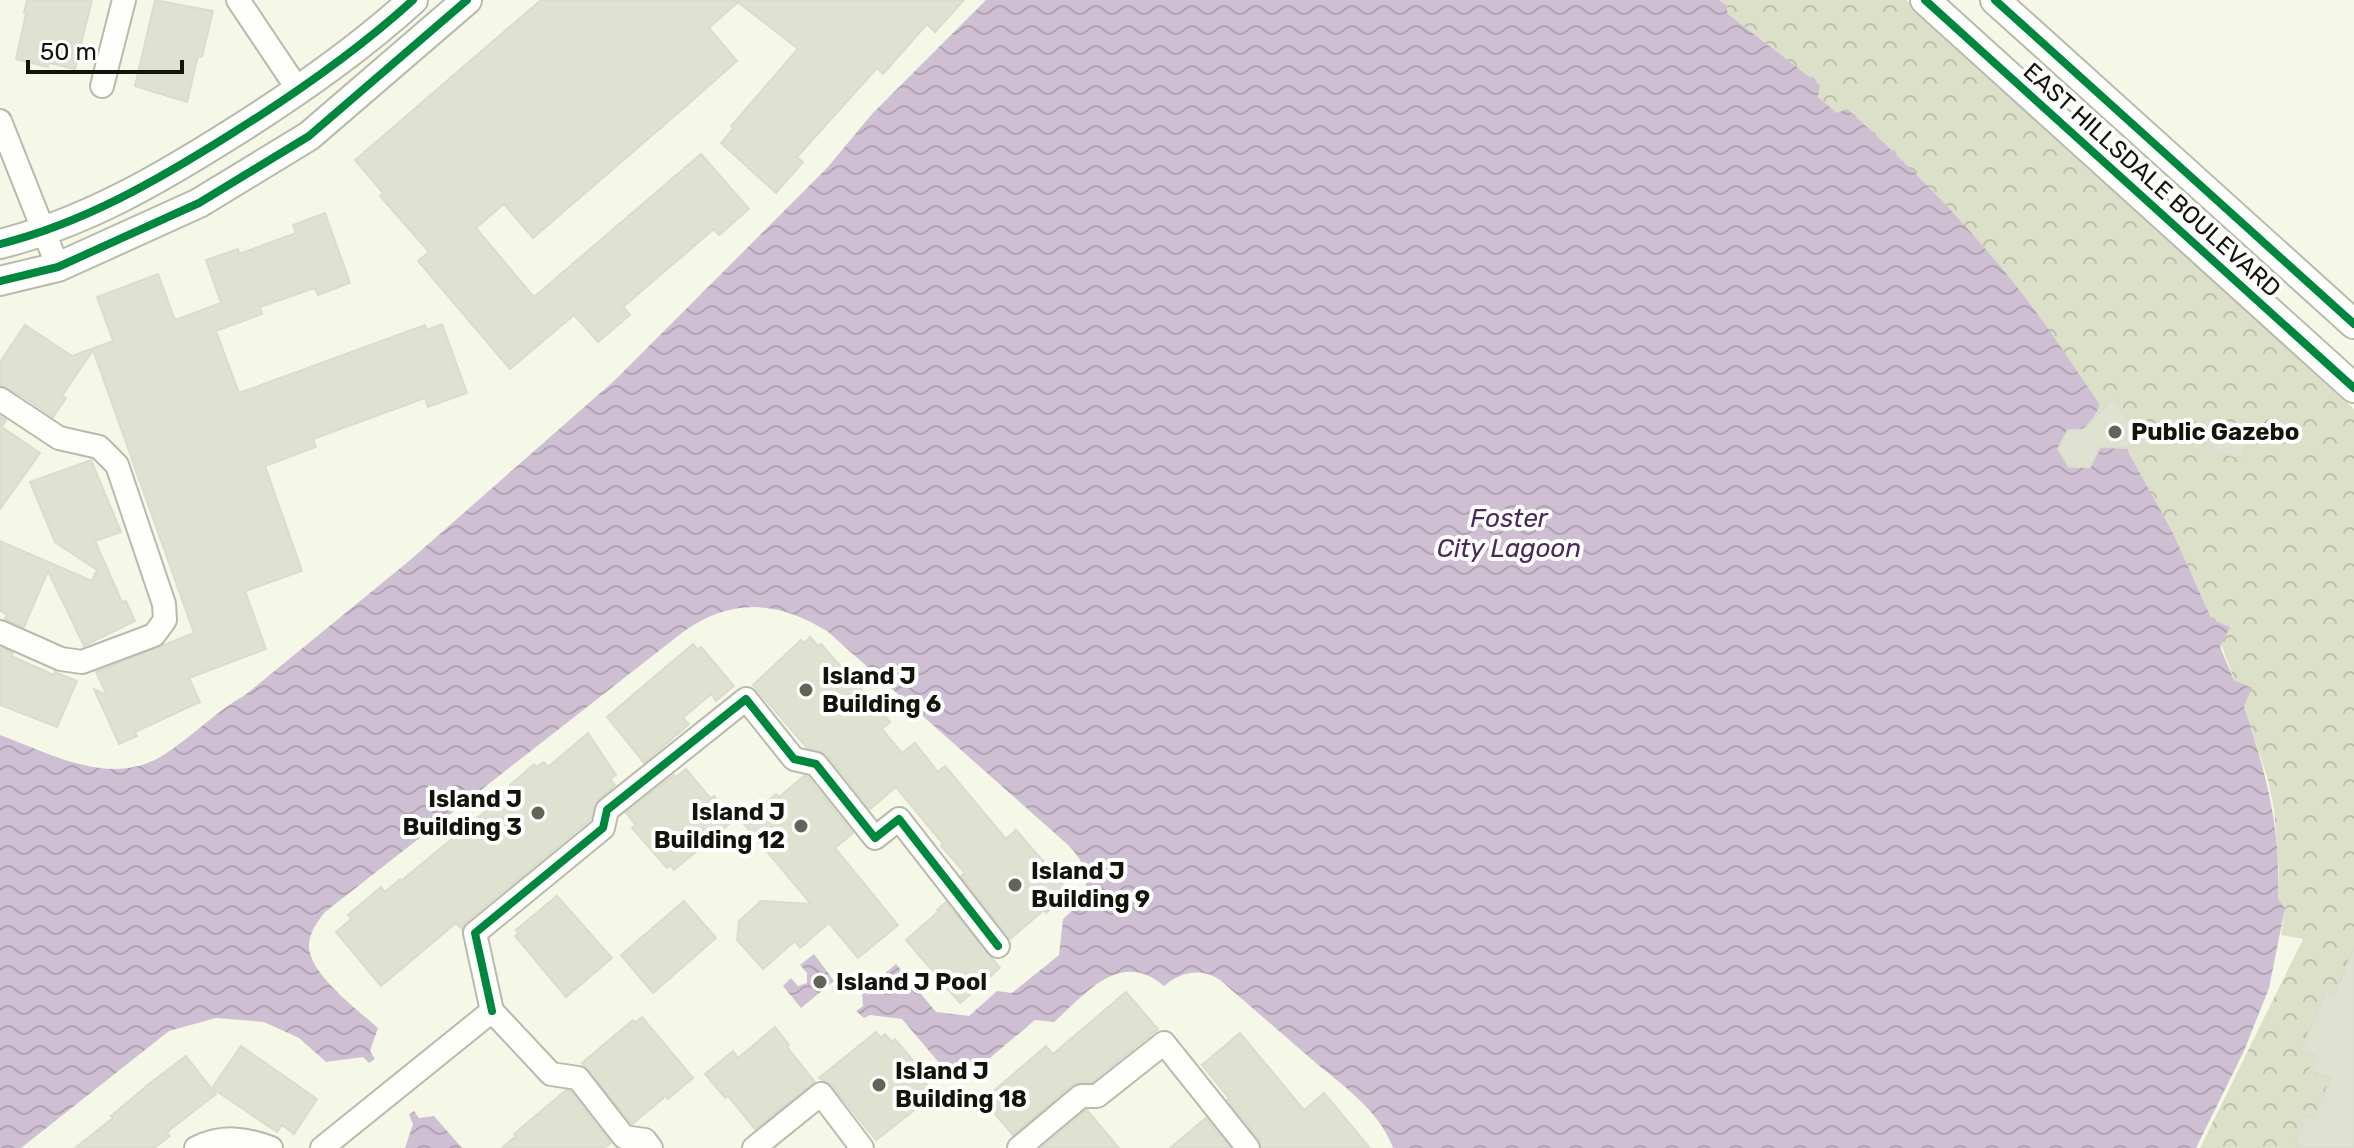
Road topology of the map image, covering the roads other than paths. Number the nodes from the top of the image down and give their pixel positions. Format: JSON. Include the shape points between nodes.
{"nodes":[{"id":1,"x":124,"y":0,"type":"edge"},
{"id":2,"x":413,"y":0,"type":"edge"},
{"id":3,"x":467,"y":0,"type":"edge"},
{"id":4,"x":1925,"y":0,"type":"edge"},
{"id":5,"x":1995,"y":0,"type":"edge"},
{"id":6,"x":235,"y":1,"type":"edge"},
{"id":7,"x":102,"y":86,"type":"dead end"},
{"id":8,"x":299,"y":91,"type":"junction"},
{"id":9,"x":0,"y":121,"type":"edge"},
{"id":10,"x":45,"y":233,"type":"junction"},
{"id":11,"x":0,"y":244,"type":"edge"},
{"id":12,"x":58,"y":267,"type":"junction"},
{"id":13,"x":0,"y":281,"type":"edge"},
{"id":14,"x":2354,"y":324,"type":"edge"},
{"id":15,"x":2354,"y":388,"type":"edge"},
{"id":16,"x":0,"y":399,"type":"edge"},
{"id":17,"x":0,"y":632,"type":"edge"},
{"id":18,"x":998,"y":946,"type":"dead end"},
{"id":19,"x":492,"y":1011,"type":"junction"},
{"id":20,"x":196,"y":1148,"type":"edge"},
{"id":21,"x":271,"y":1148,"type":"edge"},
{"id":22,"x":322,"y":1148,"type":"edge"},
{"id":23,"x":651,"y":1148,"type":"edge"},
{"id":24,"x":754,"y":1148,"type":"edge"},
{"id":25,"x":862,"y":1148,"type":"edge"},
{"id":26,"x":1019,"y":1148,"type":"edge"},
{"id":27,"x":1248,"y":1148,"type":"edge"}],
"edges":[{"from":1,"to":7,"type":"street"},
{"from":2,"to":8,"type":"main road"},
{"from":3,"to":12,"type":"main road","via":[[309,136],[199,203]]},
{"from":4,"to":15,"type":"main road","name":"EAST HILLSDALE BOULEVARD"},
{"from":5,"to":14,"type":"main road","name":"EAST HILLSDALE BOULEVARD"},
{"from":6,"to":8,"type":"street"},
{"from":8,"to":10,"type":"main road","via":[[165,176]]},
{"from":9,"to":10,"type":"street"},
{"from":10,"to":11,"type":"main road"},
{"from":10,"to":12,"type":"street"},
{"from":12,"to":13,"type":"main road"},
{"from":16,"to":17,"type":"street","via":[[59,438],[99,447],[117,465],[165,620],[154,635],[88,662],[75,662]]},
{"from":18,"to":19,"type":"street","via":[[899,819],[875,838],[816,764],[794,759],[746,699],[607,810],[603,828],[475,933]]},
{"from":19,"to":22,"type":"street"},
{"from":19,"to":23,"type":"street","via":[[551,1074],[578,1078],[624,1137],[645,1140]]},
{"from":20,"to":21,"type":"street","via":[[236,1138]]},
{"from":24,"to":25,"type":"street","via":[[821,1094]]},
{"from":26,"to":27,"type":"street","via":[[1081,1096],[1097,1096],[1164,1043]]}]}
